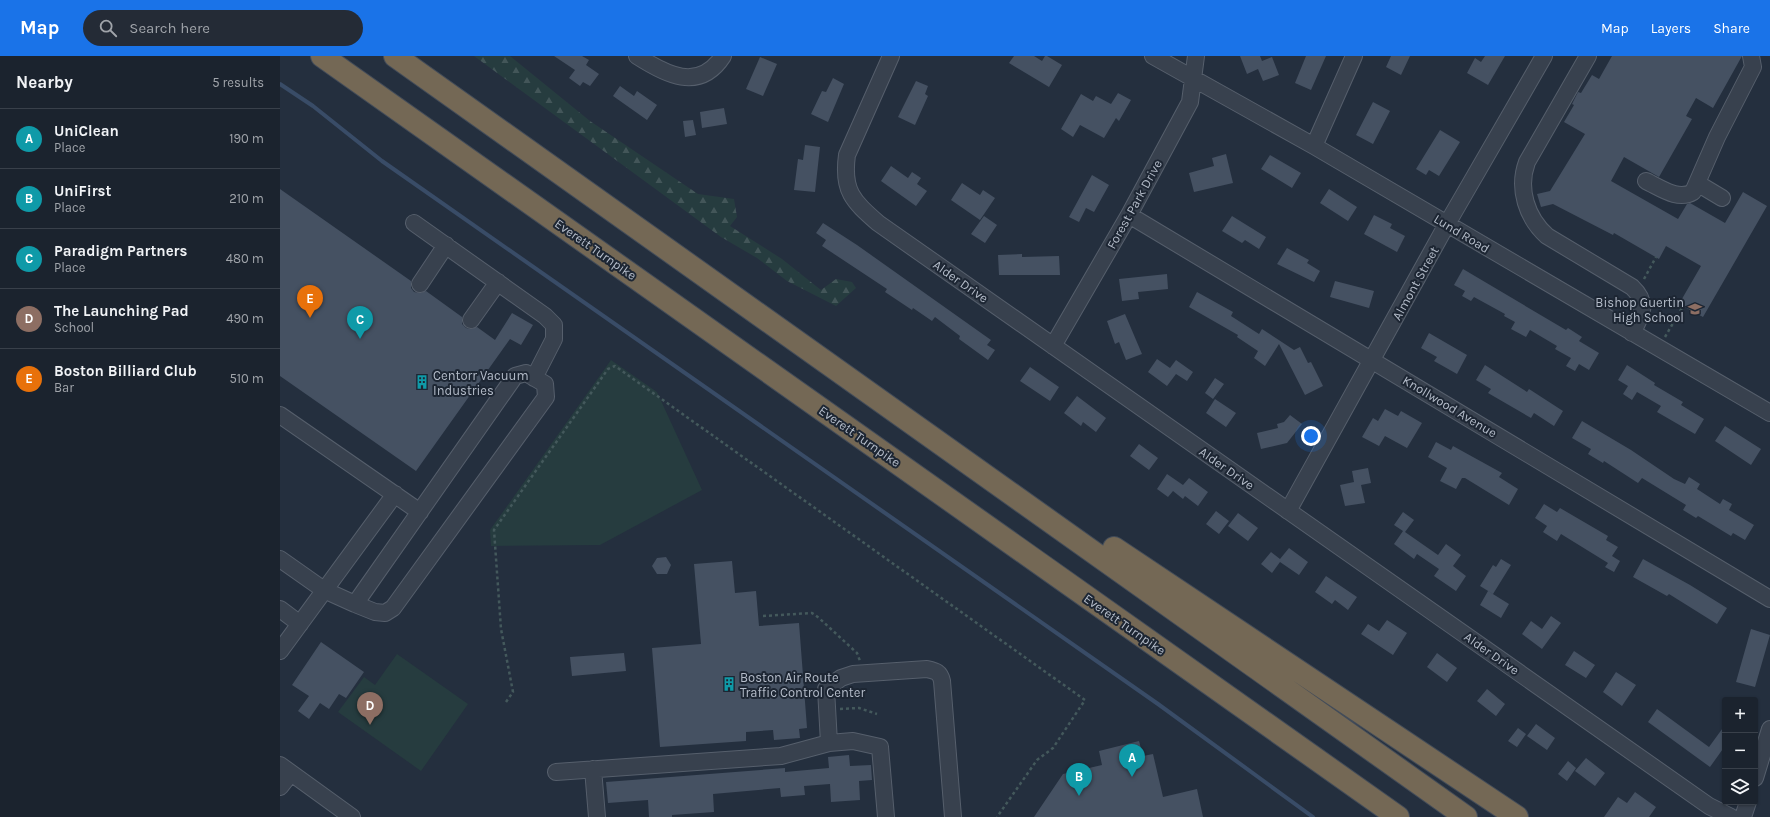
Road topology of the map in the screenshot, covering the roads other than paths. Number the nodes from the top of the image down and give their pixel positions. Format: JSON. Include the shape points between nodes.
{"nodes":[{"id":1,"x":322,"y":56,"type":"edge"},
{"id":2,"x":395,"y":56,"type":"edge"},
{"id":3,"x":637,"y":56,"type":"edge"},
{"id":4,"x":723,"y":56,"type":"edge"},
{"id":5,"x":891,"y":56,"type":"edge"},
{"id":6,"x":1153,"y":56,"type":"edge"},
{"id":7,"x":1196,"y":56,"type":"edge"},
{"id":8,"x":1354,"y":56,"type":"edge"},
{"id":9,"x":1544,"y":56,"type":"edge"},
{"id":10,"x":1588,"y":56,"type":"edge"},
{"id":11,"x":1752,"y":62,"type":"edge"},
{"id":12,"x":1194,"y":79,"type":"junction"},
{"id":13,"x":1314,"y":146,"type":"junction"},
{"id":14,"x":1646,"y":181,"type":"dead end"},
{"id":15,"x":1697,"y":183,"type":"junction"},
{"id":16,"x":1722,"y":198,"type":"dead end"},
{"id":17,"x":1129,"y":215,"type":"junction"},
{"id":18,"x":414,"y":223,"type":"dead end"},
{"id":19,"x":1447,"y":224,"type":"junction"},
{"id":20,"x":446,"y":245,"type":"junction"},
{"id":21,"x":498,"y":282,"type":"junction"},
{"id":22,"x":420,"y":284,"type":"dead end"},
{"id":23,"x":740,"y":299,"type":"junction"},
{"id":24,"x":471,"y":320,"type":"dead end"},
{"id":25,"x":1632,"y":333,"type":"junction"},
{"id":26,"x":1053,"y":346,"type":"junction"},
{"id":27,"x":1373,"y":359,"type":"junction"},
{"id":28,"x":534,"y":378,"type":"junction"},
{"id":29,"x":1770,"y":414,"type":"edge"},
{"id":30,"x":280,"y":415,"type":"edge"},
{"id":31,"x":394,"y":494,"type":"junction"},
{"id":32,"x":1288,"y":511,"type":"junction"},
{"id":33,"x":420,"y":512,"type":"junction"},
{"id":34,"x":280,"y":559,"type":"edge"},
{"id":35,"x":324,"y":590,"type":"junction"},
{"id":36,"x":1770,"y":599,"type":"edge"},
{"id":37,"x":355,"y":604,"type":"junction"},
{"id":38,"x":280,"y":609,"type":"edge"},
{"id":39,"x":300,"y":624,"type":"junction"},
{"id":40,"x":280,"y":651,"type":"edge"},
{"id":41,"x":1770,"y":729,"type":"edge"},
{"id":42,"x":829,"y":743,"type":"junction"},
{"id":43,"x":286,"y":769,"type":"edge"},
{"id":44,"x":593,"y":769,"type":"junction"},
{"id":45,"x":1758,"y":769,"type":"edge"},
{"id":46,"x":556,"y":772,"type":"dead end"},
{"id":47,"x":280,"y":787,"type":"edge"},
{"id":48,"x":1747,"y":805,"type":"edge"},
{"id":49,"x":352,"y":817,"type":"edge"},
{"id":50,"x":597,"y":817,"type":"edge"},
{"id":51,"x":886,"y":817,"type":"edge"},
{"id":52,"x":953,"y":817,"type":"edge"},
{"id":53,"x":1398,"y":817,"type":"edge"},
{"id":54,"x":1466,"y":817,"type":"edge"},
{"id":55,"x":1517,"y":817,"type":"edge"},
{"id":56,"x":1731,"y":817,"type":"edge"},
{"id":57,"x":1743,"y":817,"type":"edge"}],
"edges":[{"from":1,"to":53,"type":"highway","name":"Everett Turnpike"},
{"from":2,"to":23,"type":"highway"},
{"from":3,"to":4,"type":"street","via":[[664,73],[679,77],[694,76],[709,70]]},
{"from":5,"to":26,"type":"street","name":"Alder Drive","via":[[847,155],[847,186],[856,204],[878,223]]},
{"from":6,"to":12,"type":"street","name":"Lund Road"},
{"from":7,"to":12,"type":"street","name":"Forest Park Drive"},
{"from":8,"to":13,"type":"street"},
{"from":9,"to":19,"type":"street","name":"Almont Street"},
{"from":10,"to":25,"type":"street","via":[[1527,162],[1523,184],[1528,209],[1537,227],[1639,293],[1643,302],[1642,312]]},
{"from":11,"to":15,"type":"street"},
{"from":12,"to":13,"type":"street","name":"Lund Road"},
{"from":12,"to":17,"type":"street","name":"Forest Park Drive","via":[[1190,102]]},
{"from":13,"to":19,"type":"street","name":"Lund Road"},
{"from":14,"to":15,"type":"street","via":[[1676,195],[1693,192]]},
{"from":15,"to":16,"type":"street"},
{"from":17,"to":26,"type":"street","name":"Forest Park Drive"},
{"from":17,"to":27,"type":"street","name":"Knollwood Avenue"},
{"from":18,"to":20,"type":"street"},
{"from":19,"to":25,"type":"street","name":"Lund Road"},
{"from":19,"to":27,"type":"street","name":"Almont Street"},
{"from":20,"to":21,"type":"street"},
{"from":20,"to":22,"type":"street"},
{"from":21,"to":24,"type":"street"},
{"from":21,"to":28,"type":"street","via":[[554,325],[554,339]]},
{"from":23,"to":54,"type":"highway"},
{"from":23,"to":55,"type":"highway"},
{"from":25,"to":29,"type":"street","name":"Lund Road"},
{"from":26,"to":32,"type":"street","name":"Alder Drive"},
{"from":27,"to":32,"type":"street","name":"Almont Street"},
{"from":27,"to":36,"type":"street","name":"Knollwood Avenue"},
{"from":28,"to":33,"type":"street","via":[[526,373],[515,376]]},
{"from":28,"to":37,"type":"street","via":[[545,384],[546,397],[393,608],[385,613],[375,612]]},
{"from":30,"to":31,"type":"street"},
{"from":31,"to":33,"type":"street"},
{"from":31,"to":35,"type":"street"},
{"from":32,"to":56,"type":"street","name":"Alder Drive","via":[[1709,806]]},
{"from":33,"to":37,"type":"street"},
{"from":34,"to":35,"type":"street"},
{"from":35,"to":37,"type":"street"},
{"from":35,"to":39,"type":"street"},
{"from":38,"to":39,"type":"street"},
{"from":39,"to":40,"type":"street"},
{"from":41,"to":45,"type":"street"},
{"from":42,"to":44,"type":"street","via":[[786,755]]},
{"from":42,"to":51,"type":"street","via":[[853,741],[880,746]]},
{"from":42,"to":52,"type":"street","via":[[826,689],[841,678],[863,673],[927,669],[935,671],[940,674],[942,681]]},
{"from":43,"to":47,"type":"street"},
{"from":43,"to":49,"type":"street"},
{"from":44,"to":46,"type":"street"},
{"from":44,"to":50,"type":"street"},
{"from":48,"to":57,"type":"street"}]}
